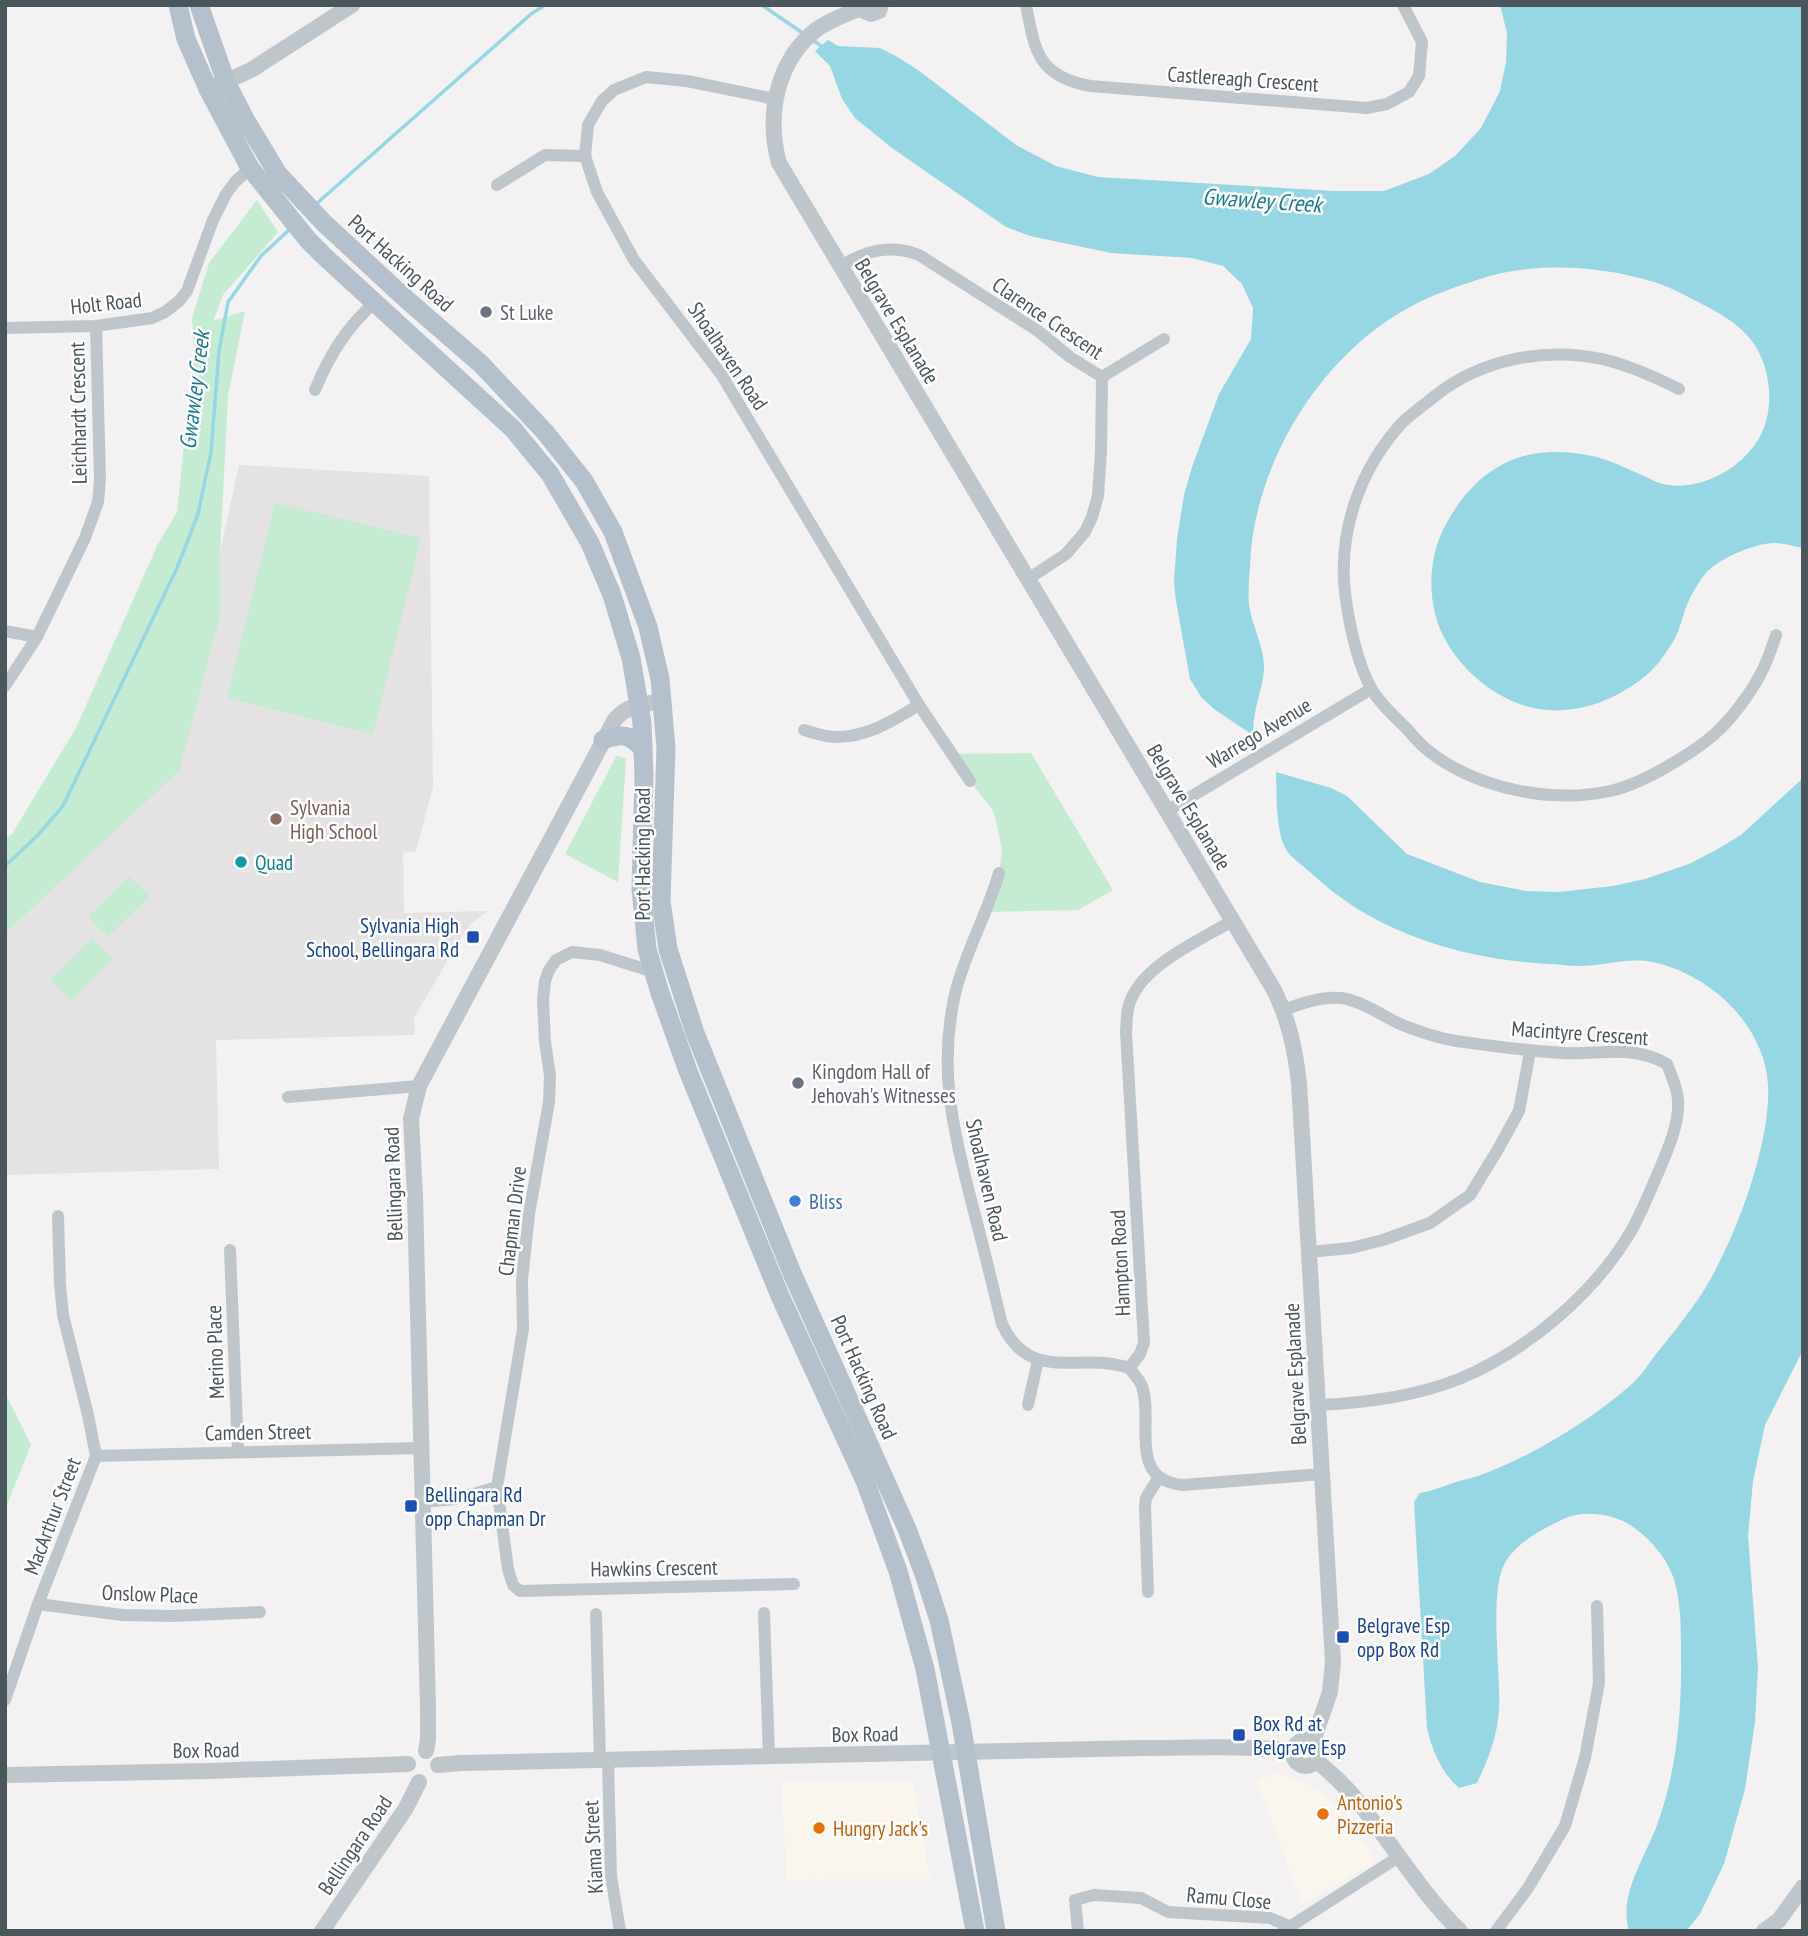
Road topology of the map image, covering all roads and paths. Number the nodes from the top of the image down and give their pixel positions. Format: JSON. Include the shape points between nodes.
{"nodes":[{"id":1,"x":177,"y":5,"type":"edge"},
{"id":2,"x":199,"y":5,"type":"edge"},
{"id":3,"x":352,"y":5,"type":"edge"},
{"id":4,"x":881,"y":5,"type":"edge"},
{"id":5,"x":1026,"y":5,"type":"edge"},
{"id":6,"x":1403,"y":5,"type":"edge"},
{"id":7,"x":861,"y":7,"type":"edge"},
{"id":8,"x":217,"y":85,"type":"junction"},
{"id":9,"x":775,"y":99,"type":"junction"},
{"id":10,"x":586,"y":156,"type":"junction"},
{"id":11,"x":250,"y":168,"type":"junction"},
{"id":12,"x":497,"y":185,"type":"dead end"},
{"id":13,"x":840,"y":267,"type":"junction"},
{"id":14,"x":374,"y":303,"type":"junction"},
{"id":15,"x":96,"y":326,"type":"junction"},
{"id":16,"x":5,"y":328,"type":"edge"},
{"id":17,"x":1164,"y":340,"type":"dead end"},
{"id":18,"x":1102,"y":377,"type":"junction"},
{"id":19,"x":1679,"y":389,"type":"dead end"},
{"id":20,"x":315,"y":390,"type":"dead end"},
{"id":21,"x":1028,"y":579,"type":"junction"},
{"id":22,"x":5,"y":631,"type":"edge"},
{"id":23,"x":1776,"y":635,"type":"dead end"},
{"id":24,"x":37,"y":637,"type":"junction"},
{"id":25,"x":5,"y":686,"type":"edge"},
{"id":26,"x":1371,"y":689,"type":"junction"},
{"id":27,"x":663,"y":701,"type":"junction"},
{"id":28,"x":640,"y":704,"type":"junction"},
{"id":29,"x":919,"y":705,"type":"junction"},
{"id":30,"x":804,"y":730,"type":"dead end"},
{"id":31,"x":603,"y":740,"type":"junction"},
{"id":32,"x":643,"y":749,"type":"junction"},
{"id":33,"x":970,"y":781,"type":"dead end"},
{"id":34,"x":1167,"y":811,"type":"junction"},
{"id":35,"x":999,"y":873,"type":"dead end"},
{"id":36,"x":1232,"y":921,"type":"junction"},
{"id":37,"x":654,"y":972,"type":"junction"},
{"id":38,"x":1284,"y":1010,"type":"junction"},
{"id":39,"x":1530,"y":1052,"type":"junction"},
{"id":40,"x":419,"y":1086,"type":"junction"},
{"id":41,"x":288,"y":1097,"type":"dead end"},
{"id":42,"x":58,"y":1216,"type":"dead end"},
{"id":43,"x":230,"y":1250,"type":"dead end"},
{"id":44,"x":1309,"y":1252,"type":"junction"},
{"id":45,"x":1038,"y":1360,"type":"junction"},
{"id":46,"x":1129,"y":1368,"type":"junction"},
{"id":47,"x":1028,"y":1405,"type":"dead end"},
{"id":48,"x":1318,"y":1405,"type":"junction"},
{"id":49,"x":421,"y":1448,"type":"junction"},
{"id":50,"x":238,"y":1452,"type":"junction"},
{"id":51,"x":96,"y":1456,"type":"junction"},
{"id":52,"x":1322,"y":1474,"type":"junction"},
{"id":53,"x":1159,"y":1477,"type":"junction"},
{"id":54,"x":497,"y":1487,"type":"junction"},
{"id":55,"x":422,"y":1503,"type":"junction"},
{"id":56,"x":794,"y":1584,"type":"dead end"},
{"id":57,"x":516,"y":1589,"type":"joint"},
{"id":58,"x":1148,"y":1592,"type":"dead end"},
{"id":59,"x":38,"y":1604,"type":"junction"},
{"id":60,"x":1597,"y":1606,"type":"dead end"},
{"id":61,"x":260,"y":1612,"type":"dead end"},
{"id":62,"x":764,"y":1613,"type":"dead end"},
{"id":63,"x":596,"y":1614,"type":"dead end"},
{"id":64,"x":5,"y":1700,"type":"edge"},
{"id":65,"x":1313,"y":1741,"type":"junction"},
{"id":66,"x":426,"y":1751,"type":"junction"},
{"id":67,"x":1293,"y":1751,"type":"junction"},
{"id":68,"x":942,"y":1753,"type":"junction"},
{"id":69,"x":966,"y":1753,"type":"junction"},
{"id":70,"x":769,"y":1756,"type":"junction"},
{"id":71,"x":604,"y":1760,"type":"junction"},
{"id":72,"x":1317,"y":1761,"type":"junction"},
{"id":73,"x":408,"y":1764,"type":"junction"},
{"id":74,"x":438,"y":1765,"type":"junction"},
{"id":75,"x":5,"y":1775,"type":"edge"},
{"id":76,"x":419,"y":1782,"type":"junction"},
{"id":77,"x":1400,"y":1856,"type":"junction"},
{"id":78,"x":1803,"y":1887,"type":"edge"},
{"id":79,"x":1286,"y":1928,"type":"edge"},
{"id":80,"x":322,"y":1931,"type":"edge"},
{"id":81,"x":620,"y":1931,"type":"edge"},
{"id":82,"x":975,"y":1931,"type":"edge"},
{"id":83,"x":996,"y":1931,"type":"edge"},
{"id":84,"x":1079,"y":1931,"type":"edge"},
{"id":85,"x":1460,"y":1931,"type":"edge"},
{"id":86,"x":1496,"y":1931,"type":"edge"},
{"id":87,"x":1764,"y":1931,"type":"edge"}],
"edges":[{"from":1,"to":8,"type":"main road","name":"Port Hacking Road","via":[[186,39]]},
{"from":2,"to":8,"type":"main road","name":"Port Hacking Road"},
{"from":3,"to":8,"type":"street","via":[[251,70]]},
{"from":4,"to":7,"type":"street","name":"Belgrave Esplanade","via":[[872,14]]},
{"from":5,"to":6,"type":"street","name":"Castlereagh Crescent","via":[[1038,53],[1056,76],[1070,82],[1367,108],[1409,92],[1419,76],[1422,42]]},
{"from":7,"to":9,"type":"street","name":"Belgrave Esplanade","via":[[817,30],[802,44],[787,66]]},
{"from":8,"to":11,"type":"main road","name":"Port Hacking Road"},
{"from":8,"to":27,"type":"main road","name":"Port Hacking Road","via":[[289,187],[481,364],[584,481],[626,565],[653,646]]},
{"from":9,"to":10,"type":"street","name":"Shoalhaven Road","via":[[646,77],[614,90],[602,101],[588,125]]},
{"from":9,"to":13,"type":"street","name":"Belgrave Esplanade","via":[[773,135],[779,163]]},
{"from":10,"to":12,"type":"street","via":[[545,155]]},
{"from":10,"to":29,"type":"street","name":"Shoalhaven Road","via":[[597,192],[634,260],[722,374]]},
{"from":11,"to":14,"type":"main road","name":"Port Hacking Road","via":[[308,240]]},
{"from":11,"to":15,"type":"street","name":"Holt Road","via":[[226,194],[192,281],[179,301],[152,318]]},
{"from":13,"to":18,"type":"street","name":"Clarence Crescent","via":[[874,251],[905,250],[919,255]]},
{"from":13,"to":21,"type":"street","name":"Belgrave Esplanade"},
{"from":14,"to":20,"type":"street","via":[[356,318],[327,361]]},
{"from":14,"to":28,"type":"main road","name":"Port Hacking Road","via":[[513,429],[550,474],[590,543],[612,595]]},
{"from":15,"to":16,"type":"street","name":"Holt Road"},
{"from":15,"to":24,"type":"street","name":"Leichhardt Crescent","via":[[98,502]]},
{"from":17,"to":18,"type":"street"},
{"from":18,"to":21,"type":"street","name":"Clarence Crescent","via":[[1098,496],[1092,517],[1066,554]]},
{"from":19,"to":26,"type":"street","via":[[1648,373],[1603,359],[1545,355],[1481,368],[1449,384],[1402,423],[1365,478],[1348,520],[1343,566],[1346,611]]},
{"from":21,"to":34,"type":"street","name":"Belgrave Esplanade"},
{"from":22,"to":24,"type":"street"},
{"from":23,"to":26,"type":"street","via":[[1761,673],[1719,730],[1651,777],[1611,791],[1550,794],[1493,785],[1426,749]]},
{"from":24,"to":25,"type":"street","name":"Leichhardt Crescent"},
{"from":26,"to":34,"type":"street","name":"Warrego Avenue"},
{"from":27,"to":28,"type":"street","name":"Bellingara Road"},
{"from":27,"to":69,"type":"main road","name":"Port Hacking Road","via":[[666,748],[660,901],[676,978],[792,1273],[912,1542],[939,1620]]},
{"from":28,"to":31,"type":"street","name":"Bellingara Road","via":[[620,713]]},
{"from":28,"to":32,"type":"main road","name":"Port Hacking Road"},
{"from":29,"to":30,"type":"street","via":[[860,734],[836,737]]},
{"from":29,"to":33,"type":"street","name":"Shoalhaven Road"},
{"from":31,"to":32,"type":"main road","via":[[626,736]]},
{"from":31,"to":40,"type":"street","name":"Bellingara Road"},
{"from":32,"to":37,"type":"main road","name":"Port Hacking Road","via":[[640,889]]},
{"from":34,"to":36,"type":"street","name":"Belgrave Esplanade"},
{"from":35,"to":45,"type":"street","name":"Shoalhaven Road","via":[[956,991],[947,1047],[948,1092],[1002,1324],[1021,1351]]},
{"from":36,"to":38,"type":"street","name":"Belgrave Esplanade"},
{"from":36,"to":46,"type":"street","name":"Hampton Road","via":[[1158,965],[1139,984],[1129,1003],[1126,1032],[1144,1343]]},
{"from":37,"to":54,"type":"street","name":"Chapman Drive","via":[[600,955],[572,952],[556,960],[545,981],[549,1102],[529,1214],[523,1329]]},
{"from":37,"to":68,"type":"main road","name":"Port Hacking Road","via":[[688,1071],[780,1296],[878,1514],[914,1628]]},
{"from":38,"to":39,"type":"street","name":"Macintyre Crescent","via":[[1343,998],[1402,1025],[1452,1040]]},
{"from":38,"to":44,"type":"street","name":"Belgrave Esplanade","via":[[1297,1067]]},
{"from":39,"to":44,"type":"street","via":[[1519,1111],[1470,1195],[1430,1223],[1383,1240]]},
{"from":39,"to":48,"type":"street","name":"Macintyre Crescent","via":[[1645,1053],[1667,1063],[1678,1100],[1673,1136],[1630,1233],[1572,1303],[1532,1337],[1487,1365],[1405,1395]]},
{"from":40,"to":41,"type":"street"},
{"from":40,"to":49,"type":"street","name":"Bellingara Road","via":[[411,1119]]},
{"from":42,"to":51,"type":"street","name":"MacArthur Street","via":[[63,1315]]},
{"from":43,"to":50,"type":"street","name":"Merino Place"},
{"from":44,"to":48,"type":"street","name":"Belgrave Esplanade"},
{"from":45,"to":46,"type":"street","via":[[1105,1362]]},
{"from":45,"to":47,"type":"street"},
{"from":46,"to":53,"type":"street","via":[[1142,1386],[1146,1456]]},
{"from":48,"to":52,"type":"street","name":"Belgrave Esplanade"},
{"from":49,"to":50,"type":"street","name":"Camden Street"},
{"from":49,"to":55,"type":"street","name":"Bellingara Road"},
{"from":50,"to":51,"type":"street","name":"Camden Street"},
{"from":51,"to":59,"type":"street","name":"MacArthur Street"},
{"from":52,"to":53,"type":"street","via":[[1183,1485]]},
{"from":52,"to":65,"type":"street","name":"Belgrave Esplanade","via":[[1333,1662],[1330,1692]]},
{"from":53,"to":58,"type":"street","via":[[1145,1506]]},
{"from":54,"to":55,"type":"street"},
{"from":54,"to":57,"type":"street","name":"Chapman Drive","via":[[508,1569]]},
{"from":55,"to":66,"type":"street","name":"Bellingara Road"},
{"from":56,"to":57,"type":"street","name":"Hawkins Crescent"},
{"from":59,"to":61,"type":"street","name":"Onslow Place","via":[[122,1615]]},
{"from":59,"to":64,"type":"street","name":"MacArthur Street"},
{"from":60,"to":86,"type":"street","via":[[1599,1683],[1585,1758],[1565,1826]]},
{"from":62,"to":70,"type":"street"},
{"from":63,"to":71,"type":"street","name":"Kiama Street"},
{"from":65,"to":67,"type":"street","via":[[1296,1743]]},
{"from":65,"to":72,"type":"street","via":[[1318,1748]]},
{"from":66,"to":73,"type":"street","via":[[412,1756]]},
{"from":66,"to":74,"type":"street"},
{"from":67,"to":69,"type":"street","name":"Box Road","via":[[1142,1748]]},
{"from":67,"to":72,"type":"street","via":[[1294,1760],[1301,1765]]},
{"from":68,"to":69,"type":"street","name":"Box Road"},
{"from":68,"to":70,"type":"street","name":"Box Road"},
{"from":68,"to":82,"type":"main road","name":"Port Hacking Road"},
{"from":69,"to":83,"type":"main road","name":"Port Hacking Road"},
{"from":70,"to":71,"type":"street","name":"Box Road"},
{"from":71,"to":74,"type":"street","name":"Box Road"},
{"from":71,"to":81,"type":"street","name":"Kiama Street","via":[[611,1876]]},
{"from":72,"to":77,"type":"street","via":[[1352,1794]]},
{"from":73,"to":75,"type":"street","name":"Box Road"},
{"from":73,"to":76,"type":"street","via":[[411,1777]]},
{"from":74,"to":76,"type":"street","via":[[433,1778]]},
{"from":76,"to":80,"type":"street","name":"Bellingara Road"},
{"from":77,"to":79,"type":"street","name":"Ramu Close"},
{"from":77,"to":85,"type":"street"},
{"from":78,"to":87,"type":"street","via":[[1779,1920]]},
{"from":79,"to":84,"type":"street","name":"Ramu Close","via":[[1270,1918],[1168,1912],[1142,1898],[1094,1895],[1075,1899]]}]}
